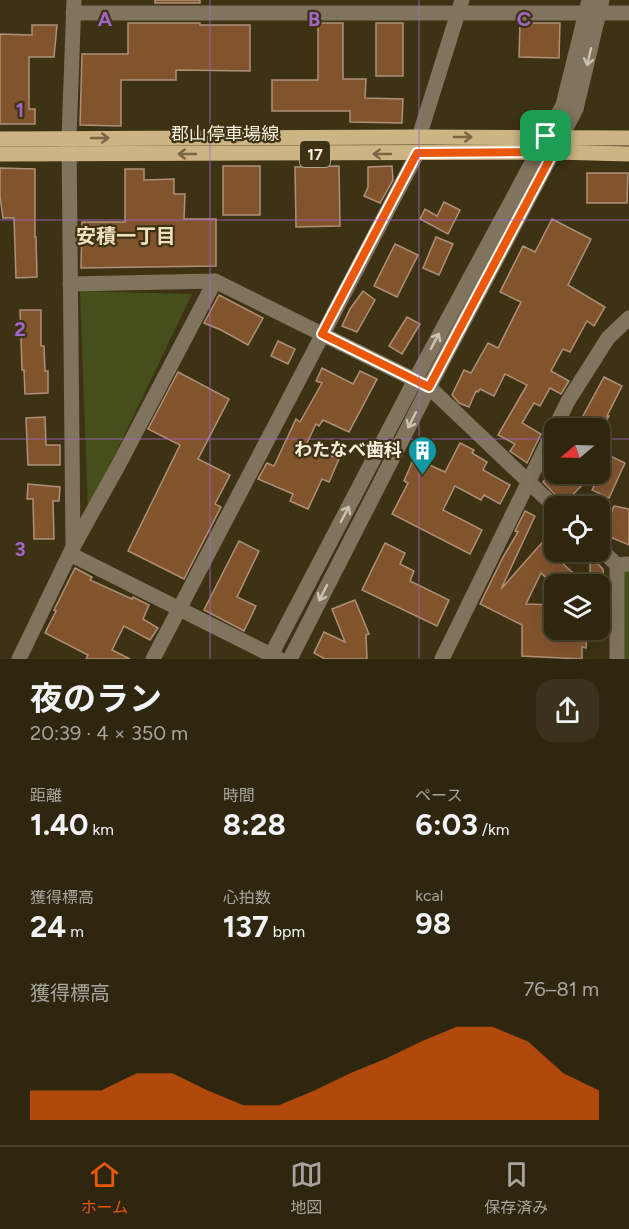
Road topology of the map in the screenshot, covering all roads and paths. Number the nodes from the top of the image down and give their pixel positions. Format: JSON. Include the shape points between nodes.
{"nodes":[{"id":1,"x":239,"y":6,"type":"edge"},
{"id":2,"x":331,"y":6,"type":"edge"},
{"id":3,"x":460,"y":6,"type":"edge"},
{"id":4,"x":73,"y":7,"type":"edge"},
{"id":5,"x":567,"y":7,"type":"edge"},
{"id":6,"x":594,"y":7,"type":"edge"},
{"id":7,"x":629,"y":13,"type":"edge"},
{"id":8,"x":546,"y":136,"type":"junction"},
{"id":9,"x":562,"y":136,"type":"junction"},
{"id":10,"x":419,"y":137,"type":"junction"},
{"id":11,"x":629,"y":138,"type":"edge"},
{"id":12,"x":0,"y":140,"type":"edge"},
{"id":13,"x":69,"y":146,"type":"junction"},
{"id":14,"x":537,"y":152,"type":"junction"},
{"id":15,"x":555,"y":152,"type":"junction"},
{"id":16,"x":417,"y":153,"type":"junction"},
{"id":17,"x":0,"y":154,"type":"edge"},
{"id":18,"x":629,"y":154,"type":"edge"},
{"id":19,"x":215,"y":281,"type":"junction"},
{"id":20,"x":70,"y":284,"type":"junction"},
{"id":21,"x":629,"y":318,"type":"edge"},
{"id":22,"x":322,"y":334,"type":"junction"},
{"id":23,"x":422,"y":383,"type":"junction"},
{"id":24,"x":529,"y":483,"type":"junction"},
{"id":25,"x":544,"y":497,"type":"edge"},
{"id":26,"x":71,"y":550,"type":"junction"},
{"id":27,"x":610,"y":556,"type":"edge"},
{"id":28,"x":623,"y":565,"type":"edge"},
{"id":29,"x":179,"y":610,"type":"junction"},
{"id":30,"x":273,"y":658,"type":"edge"},
{"id":31,"x":19,"y":659,"type":"edge"},
{"id":32,"x":153,"y":659,"type":"edge"},
{"id":33,"x":290,"y":659,"type":"edge"},
{"id":34,"x":442,"y":659,"type":"edge"},
{"id":35,"x":617,"y":659,"type":"edge"}],
"edges":[{"from":1,"to":2,"type":"street"},
{"from":1,"to":4,"type":"street"},
{"from":2,"to":3,"type":"street"},
{"from":3,"to":5,"type":"street"},
{"from":3,"to":10,"type":"street"},
{"from":4,"to":13,"type":"street"},
{"from":5,"to":6,"type":"street"},
{"from":6,"to":7,"type":"street"},
{"from":6,"to":8,"type":"street","via":[[563,105]]},
{"from":6,"to":9,"type":"street","one_way":true,"via":[[576,109]]},
{"from":8,"to":9,"type":"main road","name":"郡山停車場線","number":"17"},
{"from":10,"to":8,"type":"main road","name":"郡山停車場線","number":"17","one_way":true},
{"from":8,"to":14,"type":"street"},
{"from":9,"to":11,"type":"main road","name":"郡山停車場線","number":"17"},
{"from":9,"to":15,"type":"street"},
{"from":13,"to":10,"type":"main road","name":"郡山停車場線","number":"17","one_way":true},
{"from":12,"to":13,"type":"main road","name":"郡山停車場線","number":"17"},
{"from":16,"to":13,"type":"main road","name":"郡山停車場線","number":"17","one_way":true},
{"from":13,"to":17,"type":"main road","name":"郡山停車場線","number":"17"},
{"from":13,"to":20,"type":"street"},
{"from":14,"to":15,"type":"main road","name":"郡山停車場線","number":"17"},
{"from":14,"to":16,"type":"main road","name":"郡山停車場線","number":"17"},
{"from":23,"to":14,"type":"street","one_way":true},
{"from":15,"to":18,"type":"main road","name":"郡山停車場線","number":"17"},
{"from":15,"to":23,"type":"street"},
{"from":16,"to":22,"type":"street"},
{"from":19,"to":20,"type":"street"},
{"from":19,"to":22,"type":"street"},
{"from":19,"to":26,"type":"street"},
{"from":20,"to":26,"type":"street"},
{"from":21,"to":24,"type":"street","via":[[608,338],[568,400]]},
{"from":22,"to":23,"type":"street"},
{"from":22,"to":29,"type":"street"},
{"from":23,"to":24,"type":"street"},
{"from":30,"to":23,"type":"street","one_way":true},
{"from":23,"to":33,"type":"street","one_way":true},
{"from":24,"to":25,"type":"street"},
{"from":24,"to":34,"type":"street"},
{"from":26,"to":29,"type":"street"},
{"from":26,"to":31,"type":"street"},
{"from":27,"to":28,"type":"street"},
{"from":28,"to":35,"type":"street"},
{"from":29,"to":30,"type":"street"},
{"from":29,"to":32,"type":"street"}]}
